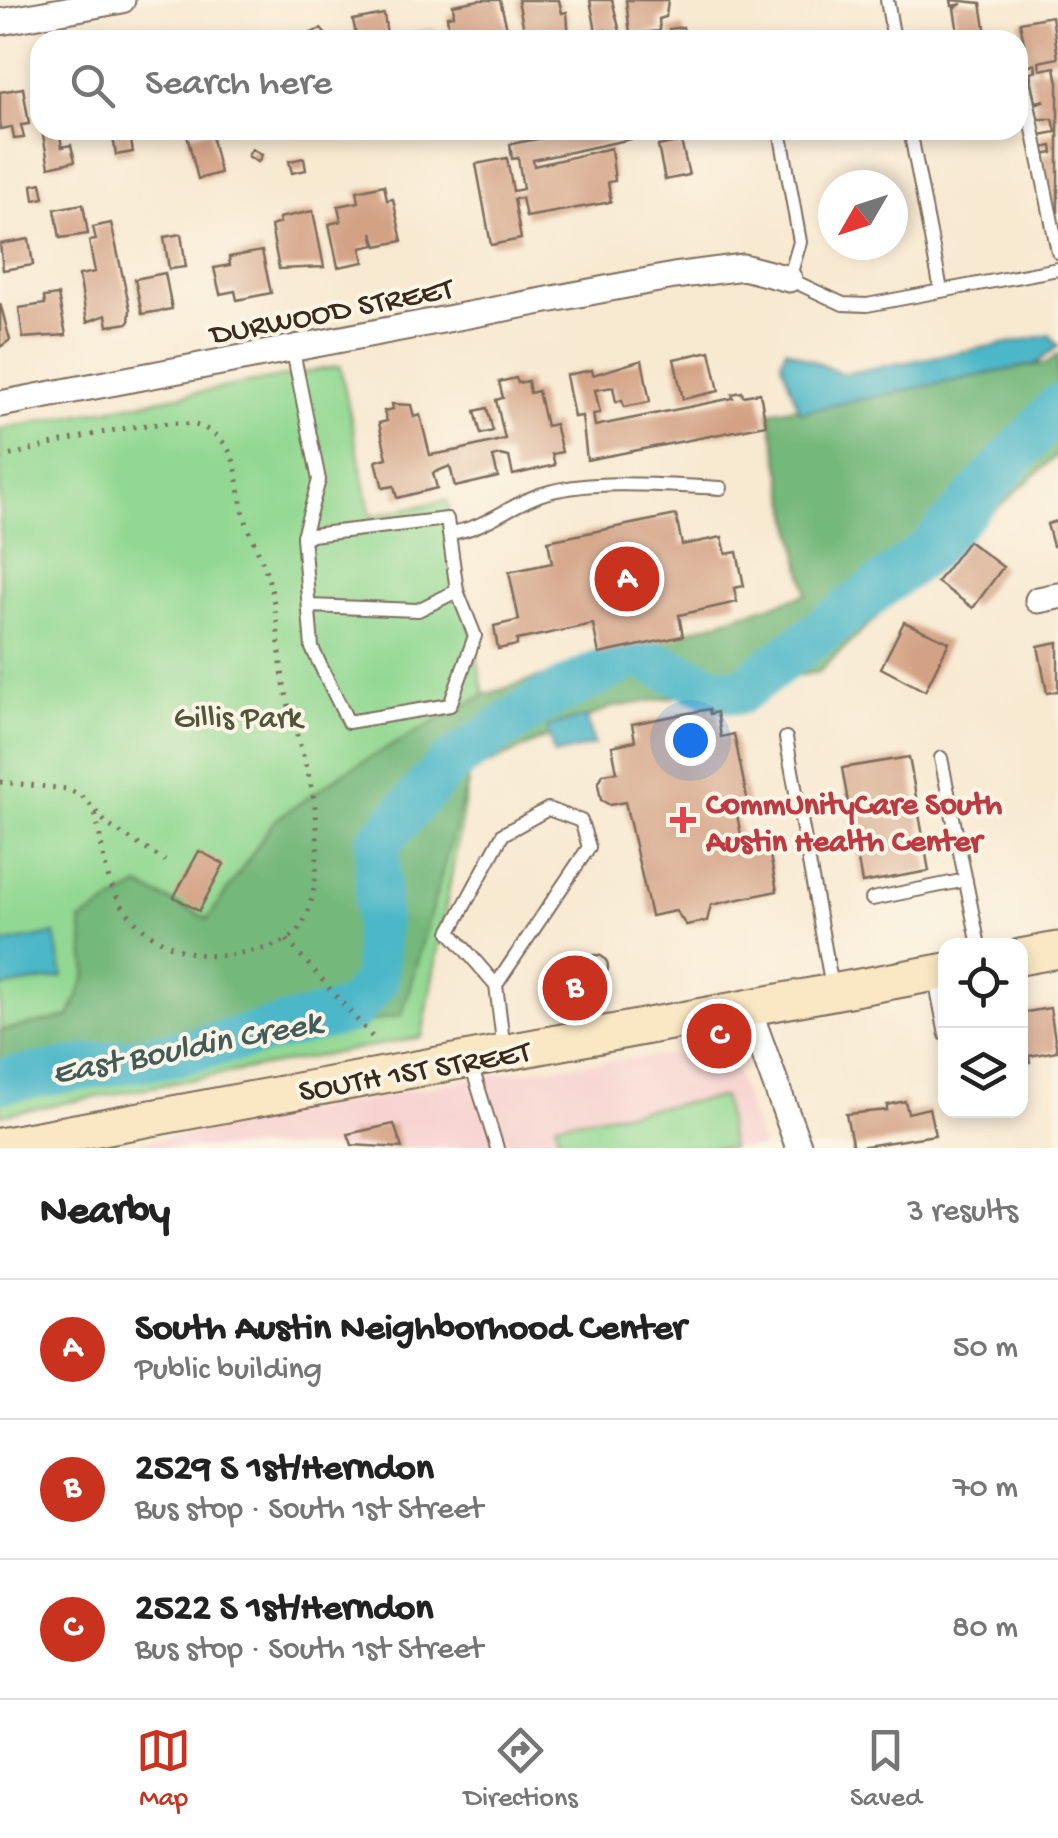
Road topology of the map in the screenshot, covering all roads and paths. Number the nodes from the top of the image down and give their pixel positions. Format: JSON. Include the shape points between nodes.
{"nodes":[{"id":1,"x":122,"y":0,"type":"edge"},
{"id":2,"x":887,"y":0,"type":"edge"},
{"id":3,"x":0,"y":22,"type":"edge"},
{"id":4,"x":892,"y":30,"type":"edge"},
{"id":5,"x":1028,"y":104,"type":"edge"},
{"id":6,"x":782,"y":140,"type":"edge"},
{"id":7,"x":912,"y":140,"type":"edge"},
{"id":8,"x":1058,"y":252,"type":"edge"},
{"id":9,"x":1058,"y":270,"type":"edge"},
{"id":10,"x":789,"y":279,"type":"junction"},
{"id":11,"x":941,"y":290,"type":"junction"},
{"id":12,"x":293,"y":351,"type":"junction"},
{"id":13,"x":0,"y":404,"type":"edge"},
{"id":14,"x":0,"y":458,"type":"edge"},
{"id":15,"x":721,"y":488,"type":"dead end"},
{"id":16,"x":448,"y":534,"type":"junction"},
{"id":17,"x":303,"y":536,"type":"junction"},
{"id":18,"x":457,"y":591,"type":"junction"},
{"id":19,"x":308,"y":606,"type":"junction"},
{"id":20,"x":786,"y":738,"type":"dead end"},
{"id":21,"x":941,"y":758,"type":"dead end"},
{"id":22,"x":0,"y":782,"type":"edge"},
{"id":23,"x":95,"y":814,"type":"junction"},
{"id":24,"x":165,"y":861,"type":"dead end"},
{"id":25,"x":966,"y":880,"type":"junction"},
{"id":26,"x":872,"y":899,"type":"dead end"},
{"id":27,"x":978,"y":938,"type":"edge"},
{"id":28,"x":287,"y":940,"type":"junction"},
{"id":29,"x":1058,"y":950,"type":"edge"},
{"id":30,"x":1028,"y":956,"type":"edge"},
{"id":31,"x":938,"y":972,"type":"edge"},
{"id":32,"x":496,"y":984,"type":"junction"},
{"id":33,"x":833,"y":992,"type":"junction"},
{"id":34,"x":748,"y":1008,"type":"junction"},
{"id":35,"x":374,"y":1039,"type":"dead end"},
{"id":36,"x":504,"y":1053,"type":"junction"},
{"id":37,"x":469,"y":1059,"type":"junction"},
{"id":38,"x":0,"y":1146,"type":"edge"},
{"id":39,"x":496,"y":1148,"type":"edge"},
{"id":40,"x":799,"y":1148,"type":"edge"}],
"edges":[{"from":1,"to":3,"type":"street"},
{"from":2,"to":4,"type":"lane"},
{"from":5,"to":8,"type":"lane"},
{"from":6,"to":10,"type":"lane","via":[[800,242]]},
{"from":7,"to":11,"type":"lane"},
{"from":9,"to":11,"type":"lane"},
{"from":10,"to":11,"type":"lane","via":[[855,306]]},
{"from":10,"to":12,"type":"street","name":"DURWOOD STREET","via":[[743,267],[674,276]]},
{"from":12,"to":13,"type":"street","name":"DURWOOD STREET"},
{"from":12,"to":17,"type":"lane","via":[[319,480]]},
{"from":14,"to":28,"type":"path","via":[[175,420],[205,427],[226,443],[269,580],[285,689],[317,816],[309,900],[302,924]]},
{"from":15,"to":16,"type":"lane","via":[[548,492],[473,530]]},
{"from":16,"to":17,"type":"lane","via":[[447,520]]},
{"from":16,"to":18,"type":"lane"},
{"from":17,"to":19,"type":"lane"},
{"from":18,"to":19,"type":"lane","via":[[418,610]]},
{"from":18,"to":19,"type":"lane","via":[[475,636],[450,705],[348,722],[312,648]]},
{"from":20,"to":33,"type":"lane"},
{"from":21,"to":25,"type":"lane"},
{"from":22,"to":23,"type":"path","via":[[67,789]]},
{"from":23,"to":24,"type":"path"},
{"from":23,"to":28,"type":"path","via":[[110,884],[124,909],[173,948],[204,957]]},
{"from":25,"to":26,"type":"lane"},
{"from":25,"to":27,"type":"lane"},
{"from":28,"to":35,"type":"path"},
{"from":29,"to":30,"type":"main road"},
{"from":31,"to":33,"type":"main road","name":"SOUTH 1ST STREET"},
{"from":32,"to":32,"type":"lane","via":[[588,848],[581,821],[548,810],[502,834],[450,932]]},
{"from":32,"to":36,"type":"lane"},
{"from":33,"to":34,"type":"main road","name":"SOUTH 1ST STREET"},
{"from":34,"to":36,"type":"main road","name":"SOUTH 1ST STREET"},
{"from":34,"to":40,"type":"street"},
{"from":36,"to":37,"type":"main road","name":"SOUTH 1ST STREET"},
{"from":37,"to":38,"type":"main road","name":"SOUTH 1ST STREET"},
{"from":37,"to":39,"type":"lane"}]}
